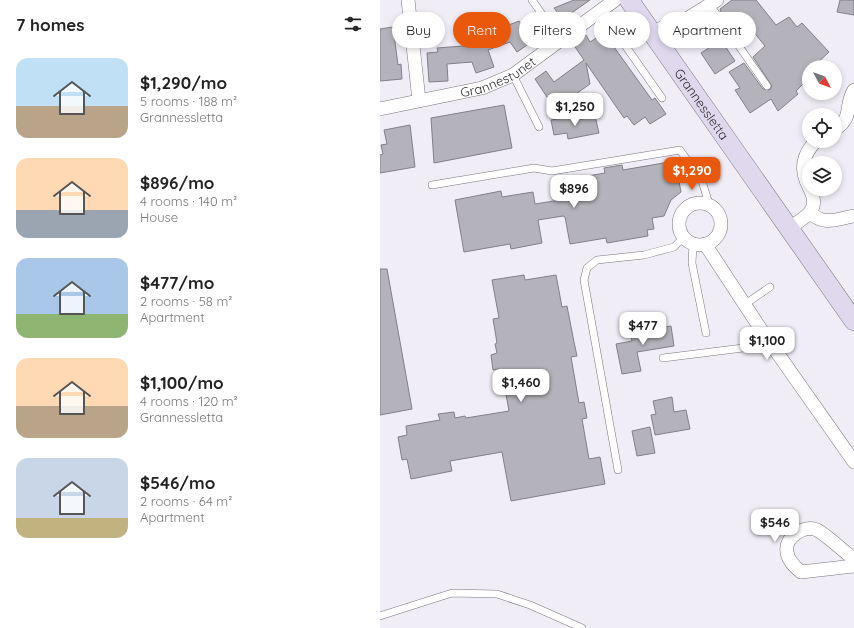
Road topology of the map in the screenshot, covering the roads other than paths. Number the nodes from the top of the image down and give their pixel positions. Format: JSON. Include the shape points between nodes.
{"nodes":[{"id":1,"x":408,"y":0,"type":"edge"},
{"id":2,"x":532,"y":0,"type":"edge"},
{"id":3,"x":615,"y":0,"type":"edge"},
{"id":4,"x":629,"y":0,"type":"edge"},
{"id":5,"x":713,"y":2,"type":"edge"},
{"id":6,"x":601,"y":11,"type":"junction"},
{"id":7,"x":540,"y":12,"type":"edge"},
{"id":8,"x":586,"y":22,"type":"edge"},
{"id":9,"x":653,"y":34,"type":"junction"},
{"id":10,"x":550,"y":48,"type":"edge"},
{"id":11,"x":513,"y":75,"type":"junction"},
{"id":12,"x":767,"y":86,"type":"dead end"},
{"id":13,"x":854,"y":90,"type":"edge"},
{"id":14,"x":662,"y":98,"type":"dead end"},
{"id":15,"x":419,"y":100,"type":"junction"},
{"id":16,"x":380,"y":109,"type":"edge"},
{"id":17,"x":842,"y":124,"type":"edge"},
{"id":18,"x":539,"y":127,"type":"dead end"},
{"id":19,"x":432,"y":185,"type":"dead end"},
{"id":20,"x":813,"y":196,"type":"edge"},
{"id":21,"x":709,"y":204,"type":"junction"},
{"id":22,"x":810,"y":213,"type":"junction"},
{"id":23,"x":854,"y":216,"type":"edge"},
{"id":24,"x":789,"y":228,"type":"junction"},
{"id":25,"x":694,"y":242,"type":"junction"},
{"id":26,"x":770,"y":287,"type":"dead end"},
{"id":27,"x":744,"y":305,"type":"junction"},
{"id":28,"x":854,"y":321,"type":"edge"},
{"id":29,"x":706,"y":333,"type":"dead end"},
{"id":30,"x":764,"y":334,"type":"junction"},
{"id":31,"x":663,"y":358,"type":"dead end"},
{"id":32,"x":854,"y":462,"type":"edge"},
{"id":33,"x":618,"y":470,"type":"dead end"},
{"id":34,"x":854,"y":559,"type":"edge"},
{"id":35,"x":854,"y":566,"type":"edge"},
{"id":36,"x":380,"y":616,"type":"edge"},
{"id":37,"x":582,"y":628,"type":"edge"}],
"edges":[{"from":1,"to":15,"type":"street"},
{"from":2,"to":7,"type":"lane"},
{"from":3,"to":6,"type":"street","name":"Grannestunet"},
{"from":4,"to":9,"type":"main road","name":"Grannessletta"},
{"from":5,"to":9,"type":"street","via":[[685,20],[668,24]]},
{"from":5,"to":12,"type":"lane"},
{"from":6,"to":8,"type":"street","name":"Grannestunet"},
{"from":6,"to":14,"type":"lane"},
{"from":9,"to":24,"type":"main road","name":"Grannessletta"},
{"from":10,"to":11,"type":"street","name":"Grannestunet"},
{"from":11,"to":15,"type":"street","name":"Grannestunet","via":[[482,88]]},
{"from":11,"to":18,"type":"lane"},
{"from":13,"to":17,"type":"street","via":[[848,117]]},
{"from":15,"to":16,"type":"street","name":"Grannestunet"},
{"from":19,"to":21,"type":"lane","via":[[534,168],[552,171],[680,150],[702,181]]},
{"from":20,"to":22,"type":"street","via":[[815,202]]},
{"from":21,"to":25,"type":"street","via":[[717,211],[721,221],[720,231],[714,240]]},
{"from":21,"to":25,"type":"street","via":[[698,202],[687,207],[680,216],[678,227]]},
{"from":22,"to":23,"type":"street","via":[[823,221]]},
{"from":22,"to":24,"type":"street"},
{"from":24,"to":28,"type":"main road","name":"Grannessletta"},
{"from":25,"to":27,"type":"street"},
{"from":25,"to":29,"type":"lane","via":[[692,263]]},
{"from":25,"to":33,"type":"lane","via":[[644,255],[598,260],[587,268],[584,280]]},
{"from":26,"to":27,"type":"lane"},
{"from":27,"to":30,"type":"street"},
{"from":30,"to":31,"type":"lane","via":[[743,348]]},
{"from":30,"to":32,"type":"street"},
{"from":34,"to":35,"type":"street","via":[[816,530],[805,530],[795,534],[788,542],[787,552],[791,563],[801,572]]},
{"from":36,"to":37,"type":"lane","via":[[452,592],[497,594],[530,605]]}]}
